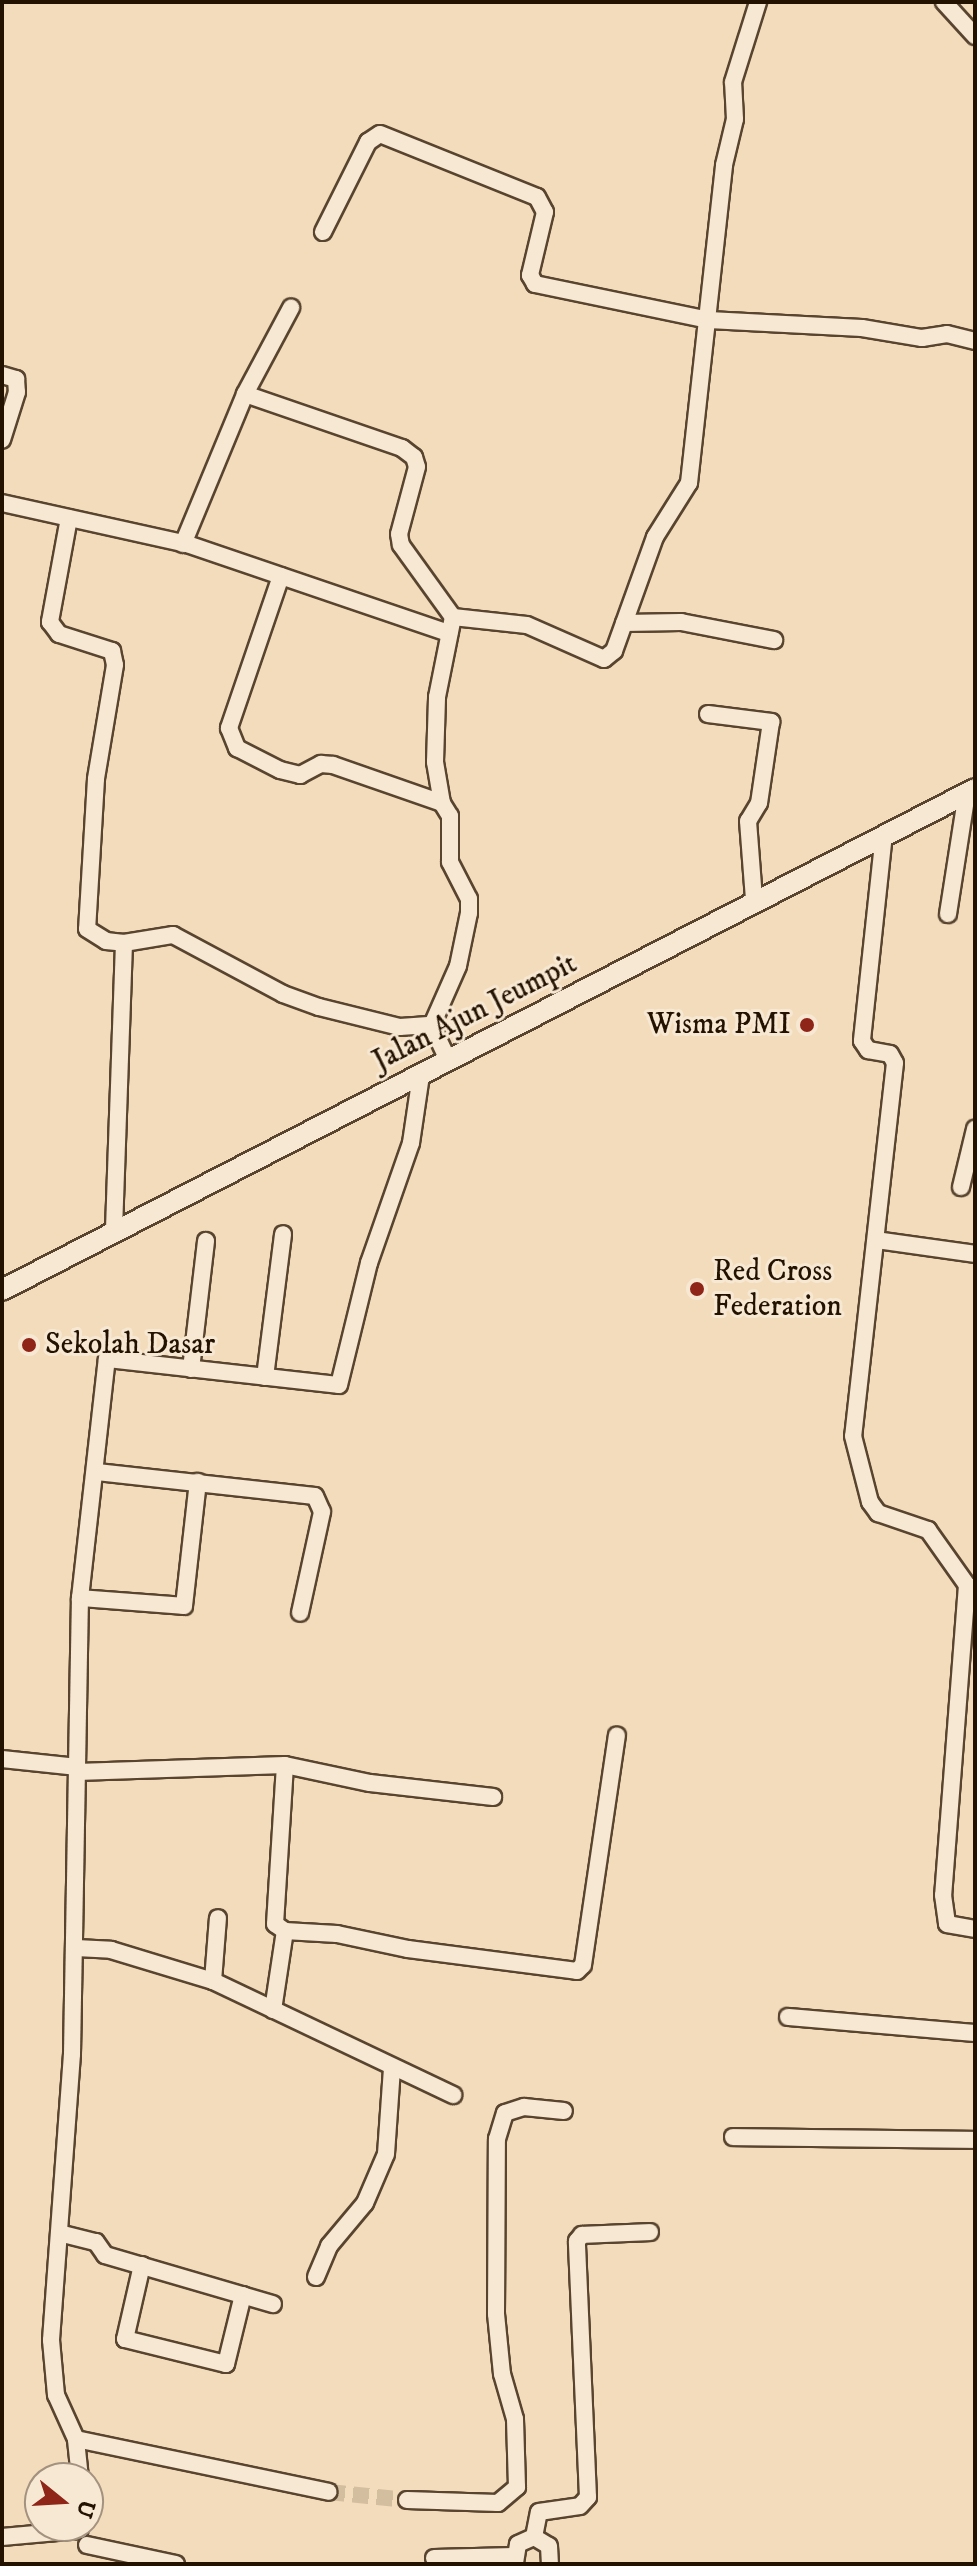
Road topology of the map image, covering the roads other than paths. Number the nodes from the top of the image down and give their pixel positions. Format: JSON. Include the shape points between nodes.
{"nodes":[{"id":1,"x":758,"y":2,"type":"edge"},
{"id":2,"x":944,"y":2,"type":"edge"},
{"id":3,"x":975,"y":36,"type":"edge"},
{"id":4,"x":323,"y":232,"type":"dead end"},
{"id":5,"x":291,"y":308,"type":"dead end"},
{"id":6,"x":709,"y":320,"type":"junction"},
{"id":7,"x":975,"y":341,"type":"edge"},
{"id":8,"x":2,"y":375,"type":"edge"},
{"id":9,"x":245,"y":394,"type":"junction"},
{"id":10,"x":2,"y":440,"type":"edge"},
{"id":11,"x":2,"y":503,"type":"edge"},
{"id":12,"x":69,"y":518,"type":"junction"},
{"id":13,"x":183,"y":544,"type":"junction"},
{"id":14,"x":281,"y":576,"type":"junction"},
{"id":15,"x":624,"y":623,"type":"junction"},
{"id":16,"x":451,"y":625,"type":"junction"},
{"id":17,"x":774,"y":640,"type":"dead end"},
{"id":18,"x":708,"y":714,"type":"dead end"},
{"id":19,"x":971,"y":791,"type":"edge"},
{"id":20,"x":442,"y":803,"type":"junction"},
{"id":21,"x":884,"y":834,"type":"junction"},
{"id":22,"x":754,"y":899,"type":"junction"},
{"id":23,"x":948,"y":914,"type":"dead end"},
{"id":24,"x":124,"y":943,"type":"junction"},
{"id":25,"x":432,"y":1025,"type":"junction"},
{"id":26,"x":448,"y":1060,"type":"junction"},
{"id":27,"x":421,"y":1075,"type":"junction"},
{"id":28,"x":975,"y":1129,"type":"edge"},
{"id":29,"x":961,"y":1187,"type":"dead end"},
{"id":30,"x":114,"y":1233,"type":"junction"},
{"id":31,"x":283,"y":1234,"type":"dead end"},
{"id":32,"x":876,"y":1240,"type":"junction"},
{"id":33,"x":206,"y":1241,"type":"dead end"},
{"id":34,"x":975,"y":1254,"type":"edge"},
{"id":35,"x":2,"y":1290,"type":"edge"},
{"id":36,"x":191,"y":1369,"type":"junction"},
{"id":37,"x":265,"y":1377,"type":"junction"},
{"id":38,"x":97,"y":1472,"type":"junction"},
{"id":39,"x":198,"y":1482,"type":"junction"},
{"id":40,"x":80,"y":1598,"type":"junction"},
{"id":41,"x":300,"y":1613,"type":"dead end"},
{"id":42,"x":617,"y":1735,"type":"dead end"},
{"id":43,"x":2,"y":1759,"type":"edge"},
{"id":44,"x":285,"y":1765,"type":"junction"},
{"id":45,"x":78,"y":1770,"type":"junction"},
{"id":46,"x":493,"y":1797,"type":"dead end"},
{"id":47,"x":218,"y":1918,"type":"dead end"},
{"id":48,"x":975,"y":1929,"type":"edge"},
{"id":49,"x":285,"y":1931,"type":"junction"},
{"id":50,"x":76,"y":1948,"type":"junction"},
{"id":51,"x":213,"y":1981,"type":"junction"},
{"id":52,"x":273,"y":2010,"type":"junction"},
{"id":53,"x":788,"y":2017,"type":"dead end"},
{"id":54,"x":975,"y":2033,"type":"edge"},
{"id":55,"x":392,"y":2069,"type":"junction"},
{"id":56,"x":453,"y":2095,"type":"dead end"},
{"id":57,"x":564,"y":2111,"type":"dead end"},
{"id":58,"x":733,"y":2137,"type":"dead end"},
{"id":59,"x":975,"y":2140,"type":"edge"},
{"id":60,"x":650,"y":2232,"type":"dead end"},
{"id":61,"x":59,"y":2233,"type":"junction"},
{"id":62,"x":142,"y":2265,"type":"junction"},
{"id":63,"x":316,"y":2277,"type":"dead end"},
{"id":64,"x":243,"y":2295,"type":"junction"},
{"id":65,"x":273,"y":2304,"type":"dead end"},
{"id":66,"x":76,"y":2439,"type":"junction"},
{"id":67,"x":78,"y":2462,"type":"edge"},
{"id":68,"x":329,"y":2492,"type":"tunnel mouth"},
{"id":69,"x":407,"y":2500,"type":"tunnel mouth"},
{"id":70,"x":24,"y":2536,"type":"edge"},
{"id":71,"x":2,"y":2537,"type":"edge"},
{"id":72,"x":534,"y":2537,"type":"junction"},
{"id":73,"x":104,"y":2541,"type":"edge"},
{"id":74,"x":84,"y":2542,"type":"edge"},
{"id":75,"x":434,"y":2558,"type":"dead end"},
{"id":76,"x":515,"y":2560,"type":"edge"},
{"id":77,"x":89,"y":2564,"type":"edge"},
{"id":78,"x":176,"y":2564,"type":"edge"},
{"id":79,"x":550,"y":2564,"type":"edge"}],
"edges":[{"from":1,"to":6,"type":"street","via":[[733,82],[735,119],[724,165]]},
{"from":2,"to":3,"type":"street"},
{"from":4,"to":6,"type":"street","via":[[368,142],[380,134],[395,137],[537,197],[545,212],[530,275],[535,284]]},
{"from":5,"to":9,"type":"street"},
{"from":6,"to":7,"type":"street","via":[[862,328],[922,338],[947,334]]},
{"from":6,"to":15,"type":"street","via":[[689,483],[655,537]]},
{"from":8,"to":10,"type":"street","via":[[16,379],[17,392]]},
{"from":9,"to":13,"type":"street"},
{"from":9,"to":16,"type":"street","via":[[402,448],[414,457],[417,467],[399,534],[401,545]]},
{"from":11,"to":12,"type":"street"},
{"from":12,"to":13,"type":"street"},
{"from":12,"to":24,"type":"street","via":[[50,622],[59,634],[112,651],[115,665],[96,779],[87,929],[106,941]]},
{"from":13,"to":14,"type":"street"},
{"from":14,"to":16,"type":"street"},
{"from":14,"to":20,"type":"street","via":[[229,728],[237,748],[280,770],[300,775],[321,764],[333,765]]},
{"from":15,"to":16,"type":"street","via":[[614,651],[604,659],[527,625]]},
{"from":15,"to":17,"type":"street","via":[[681,622]]},
{"from":16,"to":20,"type":"street","via":[[437,697],[435,762]]},
{"from":18,"to":22,"type":"street","via":[[771,722],[759,803],[748,821]]},
{"from":19,"to":21,"type":"street","name":"Jalan Ajun Jeumpit"},
{"from":19,"to":23,"type":"street"},
{"from":20,"to":25,"type":"street","via":[[450,816],[450,862],[469,899],[469,913],[458,966]]},
{"from":21,"to":22,"type":"street","name":"Jalan Ajun Jeumpit"},
{"from":21,"to":32,"type":"street","via":[[862,1041],[868,1050],[890,1054],[895,1063]]},
{"from":22,"to":26,"type":"street","name":"Jalan Ajun Jeumpit"},
{"from":24,"to":25,"type":"street","via":[[173,935],[283,994],[319,1007],[400,1027]]},
{"from":24,"to":30,"type":"street"},
{"from":25,"to":26,"type":"street"},
{"from":26,"to":27,"type":"street","name":"Jalan Ajun Jeumpit"},
{"from":27,"to":30,"type":"street","name":"Jalan Ajun Jeumpit"},
{"from":27,"to":37,"type":"street","via":[[411,1143],[369,1263],[339,1385]]},
{"from":28,"to":29,"type":"street"},
{"from":30,"to":35,"type":"street","name":"Jalan Ajun Jeumpit"},
{"from":31,"to":37,"type":"street"},
{"from":32,"to":34,"type":"street"},
{"from":32,"to":48,"type":"street","via":[[853,1436],[870,1502],[878,1513],[928,1530],[967,1585],[943,1895],[947,1924]]},
{"from":33,"to":36,"type":"street"},
{"from":36,"to":37,"type":"street"},
{"from":36,"to":38,"type":"street","via":[[107,1359]]},
{"from":38,"to":39,"type":"street"},
{"from":38,"to":40,"type":"street"},
{"from":39,"to":40,"type":"street","via":[[184,1606]]},
{"from":39,"to":41,"type":"street","via":[[305,1493],[320,1502]]},
{"from":40,"to":45,"type":"street"},
{"from":42,"to":49,"type":"street","via":[[583,1965],[577,1971],[337,1934]]},
{"from":43,"to":45,"type":"street"},
{"from":44,"to":45,"type":"street"},
{"from":44,"to":46,"type":"street","via":[[370,1783]]},
{"from":44,"to":49,"type":"street","via":[[275,1924]]},
{"from":45,"to":50,"type":"street"},
{"from":47,"to":51,"type":"street"},
{"from":49,"to":52,"type":"street"},
{"from":50,"to":51,"type":"street","via":[[111,1950]]},
{"from":50,"to":61,"type":"street"},
{"from":51,"to":52,"type":"street"},
{"from":52,"to":55,"type":"street"},
{"from":53,"to":54,"type":"street"},
{"from":55,"to":56,"type":"street"},
{"from":55,"to":63,"type":"street","via":[[386,2154],[365,2203],[329,2246]]},
{"from":57,"to":69,"type":"street","via":[[524,2107],[505,2113],[497,2139],[496,2314],[502,2374],[515,2419],[517,2487],[498,2503]]},
{"from":58,"to":59,"type":"street"},
{"from":60,"to":72,"type":"street","via":[[582,2235],[577,2241],[588,2497],[580,2506],[539,2512]]},
{"from":61,"to":62,"type":"street","via":[[96,2242],[105,2255]]},
{"from":61,"to":66,"type":"street","via":[[51,2340],[56,2395]]},
{"from":62,"to":64,"type":"street"},
{"from":62,"to":64,"type":"street","via":[[125,2339],[226,2364]]},
{"from":64,"to":65,"type":"street"},
{"from":66,"to":67,"type":"street"},
{"from":66,"to":68,"type":"street"},
{"from":70,"to":71,"type":"street"},
{"from":72,"to":76,"type":"street","via":[[518,2544]]},
{"from":72,"to":79,"type":"street","via":[[549,2546]]},
{"from":73,"to":78,"type":"street"},
{"from":74,"to":77,"type":"street"},
{"from":75,"to":76,"type":"street"}]}
